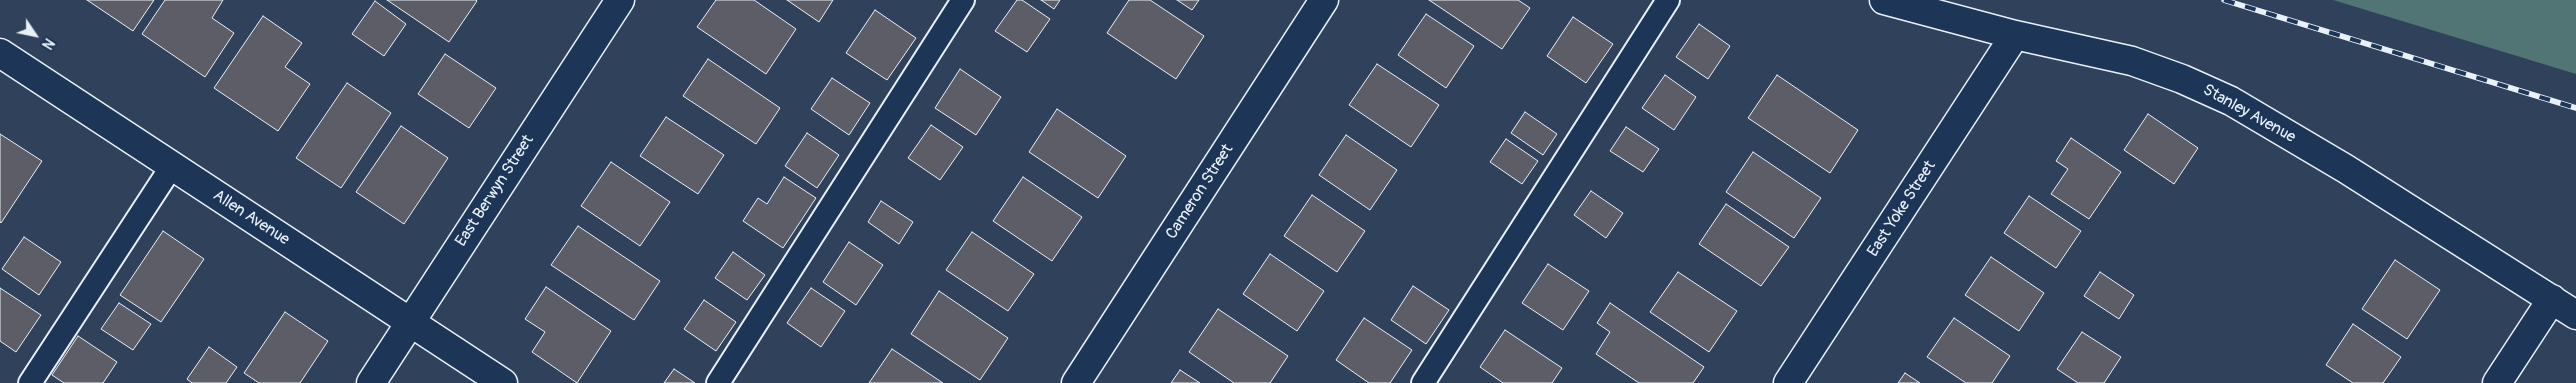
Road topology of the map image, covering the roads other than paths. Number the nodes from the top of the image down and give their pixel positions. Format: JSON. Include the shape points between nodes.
{"nodes":[{"id":1,"x":620,"y":0,"type":"edge"},
{"id":2,"x":963,"y":0,"type":"edge"},
{"id":3,"x":1324,"y":0,"type":"edge"},
{"id":4,"x":1668,"y":0,"type":"edge"},
{"id":5,"x":1884,"y":0,"type":"edge"},
{"id":6,"x":2015,"y":35,"type":"junction"},
{"id":7,"x":0,"y":52,"type":"edge"},
{"id":8,"x":172,"y":166,"type":"junction"},
{"id":9,"x":2552,"y":299,"type":"junction"},
{"id":10,"x":2576,"y":315,"type":"edge"},
{"id":11,"x":410,"y":322,"type":"junction"},
{"id":12,"x":30,"y":383,"type":"edge"},
{"id":13,"x":371,"y":383,"type":"edge"},
{"id":14,"x":503,"y":383,"type":"edge"},
{"id":15,"x":718,"y":383,"type":"edge"},
{"id":16,"x":1076,"y":383,"type":"edge"},
{"id":17,"x":1422,"y":383,"type":"edge"},
{"id":18,"x":1788,"y":383,"type":"edge"},
{"id":19,"x":2497,"y":383,"type":"edge"}],
"edges":[{"from":1,"to":11,"type":"street","name":"East Berwyn Street"},
{"from":2,"to":15,"type":"lane"},
{"from":3,"to":16,"type":"street","name":"Cameron Street"},
{"from":4,"to":17,"type":"lane"},
{"from":5,"to":6,"type":"street","name":"Stanley Avenue"},
{"from":6,"to":9,"type":"street","name":"Stanley Avenue","via":[[2132,61],[2231,101]]},
{"from":6,"to":18,"type":"street","name":"East Yoke Street"},
{"from":7,"to":8,"type":"street","name":"Allen Avenue"},
{"from":8,"to":11,"type":"street","name":"Allen Avenue"},
{"from":8,"to":12,"type":"lane"},
{"from":9,"to":10,"type":"street","name":"Stanley Avenue"},
{"from":9,"to":19,"type":"street"},
{"from":11,"to":13,"type":"street","name":"East Berwyn Street"},
{"from":11,"to":14,"type":"street","name":"Allen Avenue"}]}
